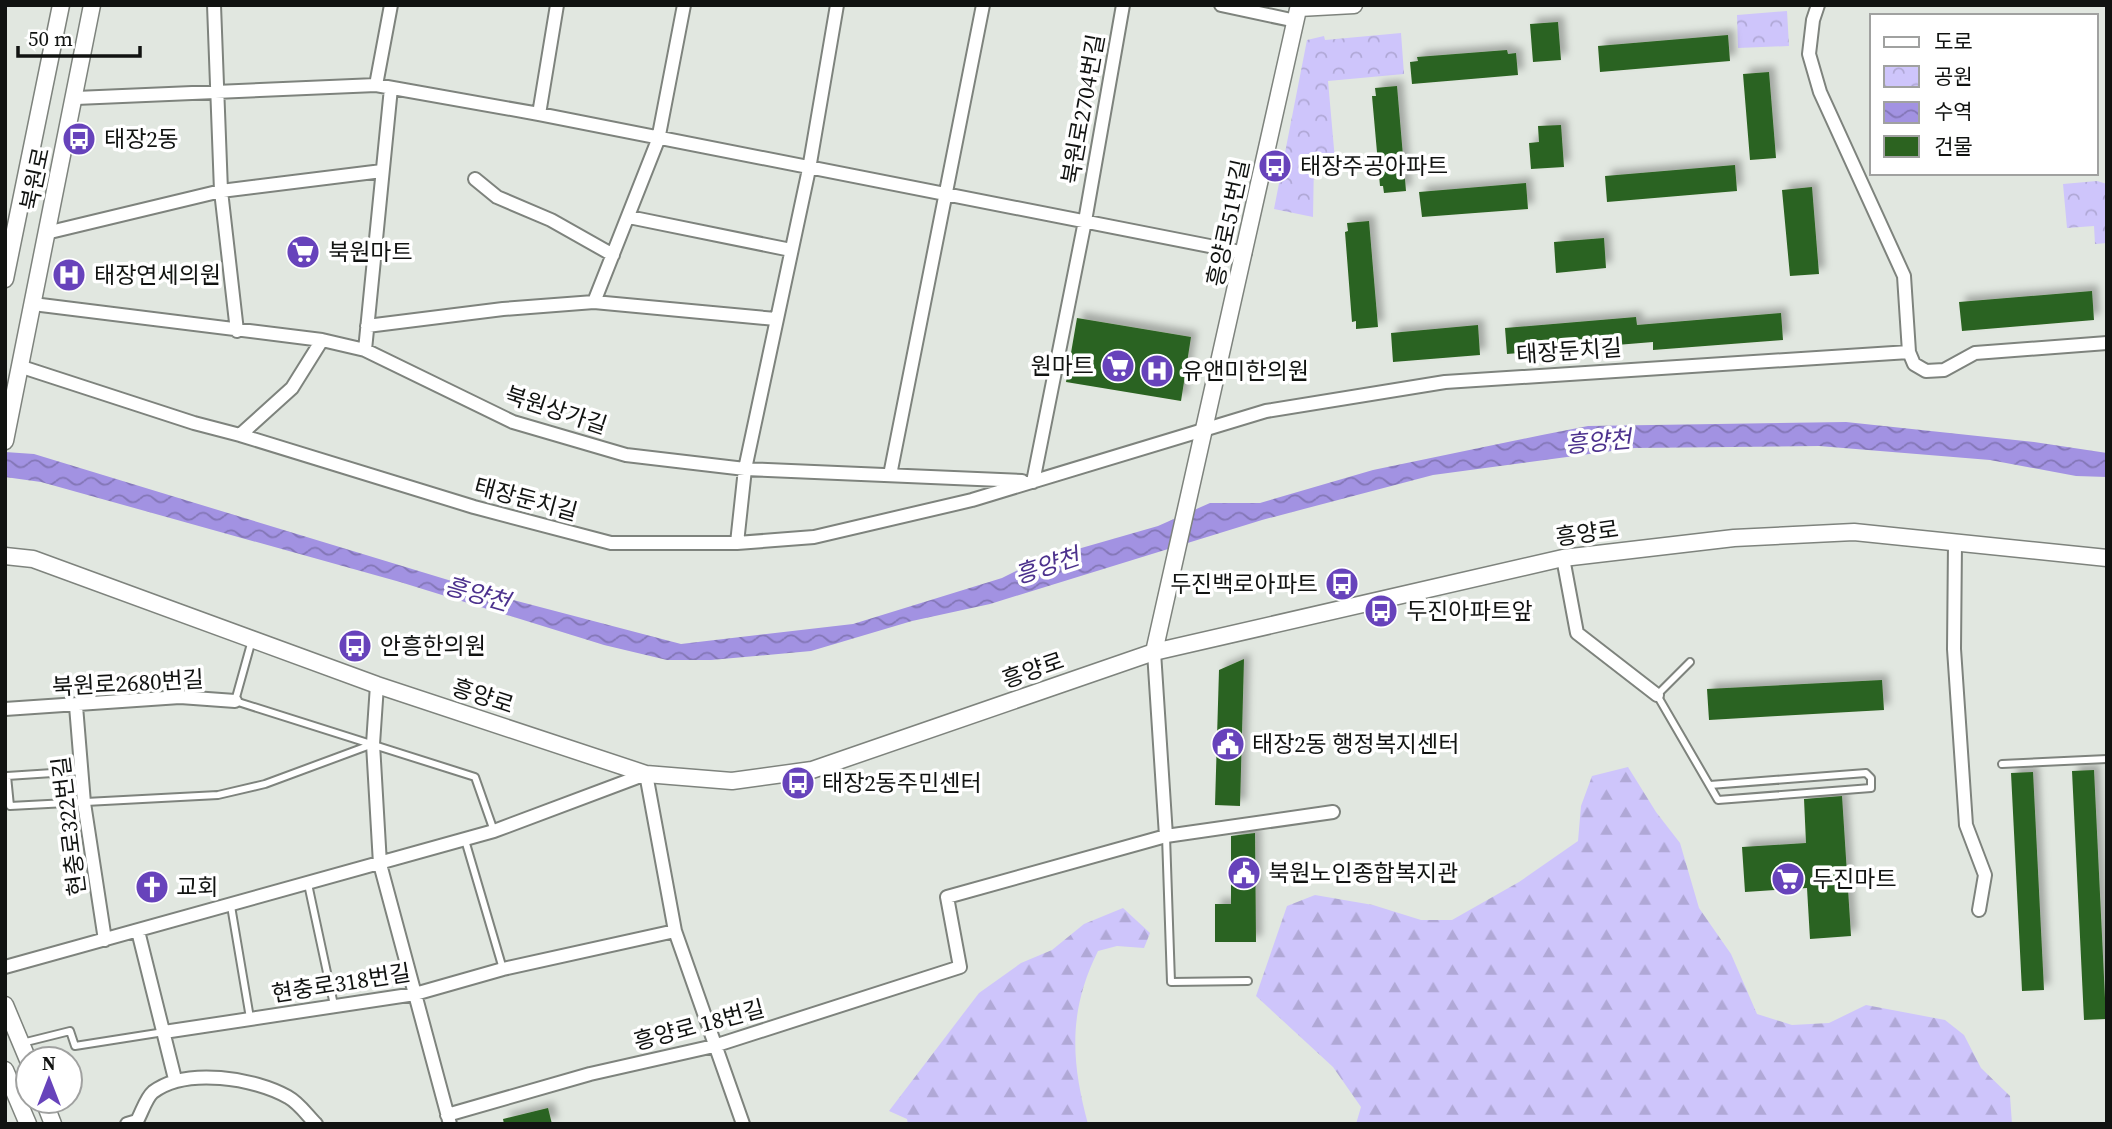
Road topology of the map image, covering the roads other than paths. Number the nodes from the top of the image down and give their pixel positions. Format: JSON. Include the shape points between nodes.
{"nodes":[{"id":1,"x":61,"y":5,"type":"edge"},
{"id":2,"x":92,"y":5,"type":"edge"},
{"id":3,"x":214,"y":5,"type":"edge"},
{"id":4,"x":391,"y":5,"type":"edge"},
{"id":5,"x":557,"y":5,"type":"edge"},
{"id":6,"x":684,"y":5,"type":"edge"},
{"id":7,"x":837,"y":5,"type":"edge"},
{"id":8,"x":982,"y":5,"type":"edge"},
{"id":9,"x":1123,"y":5,"type":"edge"},
{"id":10,"x":1221,"y":5,"type":"edge"},
{"id":11,"x":1354,"y":5,"type":"edge"},
{"id":12,"x":1818,"y":5,"type":"edge"},
{"id":13,"x":1298,"y":11,"type":"edge"},
{"id":14,"x":376,"y":85,"type":"junction"},
{"id":15,"x":391,"y":88,"type":"junction"},
{"id":16,"x":216,"y":90,"type":"junction"},
{"id":17,"x":76,"y":97,"type":"junction"},
{"id":18,"x":539,"y":114,"type":"junction"},
{"id":19,"x":658,"y":140,"type":"junction"},
{"id":20,"x":809,"y":169,"type":"junction"},
{"id":21,"x":382,"y":171,"type":"junction"},
{"id":22,"x":475,"y":179,"type":"dead end"},
{"id":23,"x":221,"y":191,"type":"junction"},
{"id":24,"x":945,"y":196,"type":"junction"},
{"id":25,"x":629,"y":217,"type":"junction"},
{"id":26,"x":1085,"y":221,"type":"junction"},
{"id":27,"x":46,"y":233,"type":"junction"},
{"id":28,"x":791,"y":250,"type":"junction"},
{"id":29,"x":1245,"y":253,"type":"junction"},
{"id":30,"x":613,"y":255,"type":"junction"},
{"id":31,"x":5,"y":279,"type":"edge"},
{"id":32,"x":594,"y":302,"type":"junction"},
{"id":33,"x":33,"y":304,"type":"junction"},
{"id":34,"x":776,"y":319,"type":"junction"},
{"id":35,"x":368,"y":326,"type":"junction"},
{"id":36,"x":237,"y":331,"type":"junction"},
{"id":37,"x":322,"y":340,"type":"junction"},
{"id":38,"x":2107,"y":343,"type":"edge"},
{"id":39,"x":365,"y":351,"type":"junction"},
{"id":40,"x":1909,"y":352,"type":"junction"},
{"id":41,"x":22,"y":367,"type":"junction"},
{"id":42,"x":1206,"y":431,"type":"junction"},
{"id":43,"x":240,"y":435,"type":"junction"},
{"id":44,"x":5,"y":441,"type":"edge"},
{"id":45,"x":746,"y":469,"type":"junction"},
{"id":46,"x":890,"y":475,"type":"junction"},
{"id":47,"x":1032,"y":482,"type":"junction"},
{"id":48,"x":737,"y":543,"type":"junction"},
{"id":49,"x":1955,"y":543,"type":"junction"},
{"id":50,"x":5,"y":556,"type":"edge"},
{"id":51,"x":1563,"y":558,"type":"junction"},
{"id":52,"x":2107,"y":558,"type":"edge"},
{"id":53,"x":253,"y":639,"type":"junction"},
{"id":54,"x":1154,"y":652,"type":"junction"},
{"id":55,"x":1690,"y":663,"type":"dead end"},
{"id":56,"x":377,"y":685,"type":"junction"},
{"id":57,"x":1657,"y":695,"type":"junction"},
{"id":58,"x":235,"y":701,"type":"junction"},
{"id":59,"x":76,"y":706,"type":"junction"},
{"id":60,"x":5,"y":709,"type":"edge"},
{"id":61,"x":373,"y":744,"type":"junction"},
{"id":62,"x":2107,"y":759,"type":"edge"},
{"id":63,"x":2002,"y":764,"type":"dead end"},
{"id":64,"x":83,"y":771,"type":"junction"},
{"id":65,"x":646,"y":774,"type":"junction"},
{"id":66,"x":1710,"y":785,"type":"junction"},
{"id":67,"x":84,"y":803,"type":"junction"},
{"id":68,"x":1333,"y":813,"type":"dead end"},
{"id":69,"x":494,"y":831,"type":"junction"},
{"id":70,"x":1166,"y":836,"type":"junction"},
{"id":71,"x":465,"y":839,"type":"junction"},
{"id":72,"x":380,"y":864,"type":"junction"},
{"id":73,"x":308,"y":884,"type":"junction"},
{"id":74,"x":231,"y":906,"type":"junction"},
{"id":75,"x":1979,"y":910,"type":"dead end"},
{"id":76,"x":138,"y":931,"type":"junction"},
{"id":77,"x":675,"y":931,"type":"junction"},
{"id":78,"x":105,"y":940,"type":"junction"},
{"id":79,"x":5,"y":967,"type":"edge"},
{"id":80,"x":503,"y":969,"type":"junction"},
{"id":81,"x":1248,"y":981,"type":"dead end"},
{"id":82,"x":415,"y":994,"type":"junction"},
{"id":83,"x":5,"y":1004,"type":"edge"},
{"id":84,"x":334,"y":1005,"type":"junction"},
{"id":85,"x":250,"y":1018,"type":"junction"},
{"id":86,"x":164,"y":1032,"type":"junction"},
{"id":87,"x":21,"y":1043,"type":"joint"},
{"id":88,"x":714,"y":1046,"type":"junction"},
{"id":89,"x":5,"y":1070,"type":"edge"},
{"id":90,"x":175,"y":1079,"type":"junction"},
{"id":91,"x":448,"y":1119,"type":"edge"},
{"id":92,"x":29,"y":1124,"type":"edge"},
{"id":93,"x":127,"y":1124,"type":"edge"},
{"id":94,"x":316,"y":1124,"type":"edge"},
{"id":95,"x":743,"y":1124,"type":"edge"}],
"edges":[{"from":1,"to":31,"type":"street","name":"북원로"},
{"from":2,"to":17,"type":"street","name":"북원로"},
{"from":3,"to":16,"type":"street"},
{"from":4,"to":14,"type":"street"},
{"from":5,"to":18,"type":"street"},
{"from":6,"to":19,"type":"street"},
{"from":7,"to":20,"type":"street"},
{"from":8,"to":24,"type":"street"},
{"from":9,"to":26,"type":"street","name":"북원로2704번길"},
{"from":10,"to":13,"type":"street"},
{"from":11,"to":13,"type":"street"},
{"from":12,"to":40,"type":"street","via":[[1809,54],[1820,92],[1904,276]]},
{"from":13,"to":29,"type":"street","name":"흥양로51번길"},
{"from":14,"to":15,"type":"street","name":"북원로2704번길"},
{"from":14,"to":16,"type":"street","name":"북원로2704번길"},
{"from":15,"to":18,"type":"street","name":"북원로2704번길"},
{"from":15,"to":21,"type":"street"},
{"from":16,"to":17,"type":"street","name":"북원로2704번길"},
{"from":16,"to":23,"type":"street"},
{"from":17,"to":27,"type":"street","name":"북원로"},
{"from":18,"to":19,"type":"street","name":"북원로2704번길"},
{"from":19,"to":20,"type":"street","name":"북원로2704번길"},
{"from":19,"to":25,"type":"street"},
{"from":20,"to":24,"type":"street","name":"북원로2704번길"},
{"from":20,"to":28,"type":"street"},
{"from":21,"to":23,"type":"street"},
{"from":21,"to":35,"type":"street"},
{"from":22,"to":30,"type":"street","via":[[497,198],[551,220]]},
{"from":23,"to":27,"type":"street"},
{"from":23,"to":36,"type":"street"},
{"from":24,"to":26,"type":"street","name":"북원로2704번길"},
{"from":24,"to":46,"type":"street"},
{"from":25,"to":28,"type":"street"},
{"from":25,"to":30,"type":"street"},
{"from":26,"to":29,"type":"street","name":"북원로2704번길"},
{"from":26,"to":47,"type":"street"},
{"from":27,"to":33,"type":"street","name":"북원로"},
{"from":28,"to":34,"type":"street"},
{"from":29,"to":42,"type":"street","name":"흥양로51번길"},
{"from":30,"to":32,"type":"street"},
{"from":32,"to":34,"type":"street"},
{"from":32,"to":35,"type":"street"},
{"from":33,"to":36,"type":"street","name":"북원상가길"},
{"from":33,"to":41,"type":"street","name":"북원로"},
{"from":34,"to":45,"type":"street"},
{"from":35,"to":39,"type":"street"},
{"from":36,"to":37,"type":"street","name":"북원상가길"},
{"from":37,"to":39,"type":"street","name":"북원상가길"},
{"from":37,"to":43,"type":"street","via":[[292,388]]},
{"from":38,"to":40,"type":"street","via":[[1975,354],[1944,370],[1926,371],[1914,364]]},
{"from":39,"to":45,"type":"street","name":"북원상가길","via":[[513,422],[626,455]]},
{"from":40,"to":42,"type":"street","name":"태장둔치길","via":[[1446,382],[1266,411]]},
{"from":41,"to":43,"type":"street","name":"태장둔치길"},
{"from":41,"to":44,"type":"street","name":"북원로"},
{"from":42,"to":47,"type":"street","name":"태장둔치길"},
{"from":42,"to":54,"type":"street","name":"흥양로51번길"},
{"from":43,"to":48,"type":"street","name":"태장둔치길","via":[[474,507],[611,543]]},
{"from":45,"to":46,"type":"street","name":"북원상가길"},
{"from":45,"to":48,"type":"street"},
{"from":46,"to":47,"type":"street","name":"북원상가길"},
{"from":47,"to":48,"type":"street","name":"태장둔치길","via":[[814,537]]},
{"from":49,"to":51,"type":"street","name":"흥양로","via":[[1854,532],[1734,538]]},
{"from":49,"to":52,"type":"street","name":"흥양로"},
{"from":49,"to":75,"type":"street","via":[[1954,649],[1966,825],[1985,875]]},
{"from":50,"to":53,"type":"street","name":"흥양로","via":[[33,559]]},
{"from":51,"to":54,"type":"street","name":"흥양로"},
{"from":51,"to":57,"type":"street","via":[[1577,633]]},
{"from":53,"to":56,"type":"street","name":"흥양로"},
{"from":53,"to":58,"type":"lane"},
{"from":54,"to":65,"type":"street","name":"흥양로","via":[[812,770],[732,781]]},
{"from":54,"to":70,"type":"street"},
{"from":55,"to":57,"type":"lane"},
{"from":56,"to":61,"type":"street","name":"흥양로 18번길"},
{"from":56,"to":65,"type":"street","name":"흥양로"},
{"from":57,"to":66,"type":"lane"},
{"from":58,"to":59,"type":"street","name":"북원로2680번길","via":[[180,697]]},
{"from":58,"to":61,"type":"lane","name":"북원로2680번길"},
{"from":59,"to":60,"type":"street","name":"북원로2680번길"},
{"from":59,"to":64,"type":"street","name":"현충로322번길"},
{"from":61,"to":67,"type":"lane","via":[[265,784],[218,795]]},
{"from":61,"to":69,"type":"lane","via":[[475,777]]},
{"from":61,"to":72,"type":"street","name":"흥양로 18번길"},
{"from":62,"to":63,"type":"lane"},
{"from":64,"to":67,"type":"street","name":"현충로322번길"},
{"from":64,"to":67,"type":"lane","via":[[7,776],[10,806]]},
{"from":65,"to":69,"type":"street"},
{"from":65,"to":77,"type":"street"},
{"from":66,"to":66,"type":"lane","via":[[1866,773],[1871,778],[1871,788],[1718,800]]},
{"from":67,"to":78,"type":"street","name":"현충로322번길"},
{"from":68,"to":70,"type":"street"},
{"from":69,"to":71,"type":"street"},
{"from":70,"to":81,"type":"lane","via":[[1171,982]]},
{"from":70,"to":88,"type":"street","name":"흥양로 18번길","via":[[947,897],[960,967]]},
{"from":71,"to":72,"type":"street"},
{"from":71,"to":80,"type":"lane"},
{"from":72,"to":73,"type":"street"},
{"from":72,"to":82,"type":"street","name":"흥양로 18번길"},
{"from":73,"to":74,"type":"street"},
{"from":73,"to":84,"type":"lane"},
{"from":74,"to":76,"type":"street"},
{"from":74,"to":85,"type":"lane"},
{"from":76,"to":78,"type":"street"},
{"from":76,"to":86,"type":"street"},
{"from":77,"to":80,"type":"street","name":"현충로318번길"},
{"from":77,"to":88,"type":"street"},
{"from":78,"to":79,"type":"street"},
{"from":80,"to":82,"type":"street","name":"현충로318번길"},
{"from":82,"to":84,"type":"street","name":"현충로318번길"},
{"from":82,"to":91,"type":"street","name":"흥양로 18번길"},
{"from":83,"to":87,"type":"street"},
{"from":84,"to":85,"type":"street","name":"현충로318번길"},
{"from":85,"to":86,"type":"street","name":"현충로318번길"},
{"from":86,"to":87,"type":"lane","name":"현충로318번길","via":[[75,1046],[70,1031]]},
{"from":86,"to":90,"type":"street"},
{"from":88,"to":91,"type":"street","name":"흥양로 18번길","via":[[590,1074]]},
{"from":88,"to":95,"type":"street"},
{"from":89,"to":92,"type":"street"},
{"from":90,"to":93,"type":"street","via":[[150,1094],[137,1121]]},
{"from":90,"to":94,"type":"street","via":[[231,1079],[267,1086],[292,1099]]}]}
